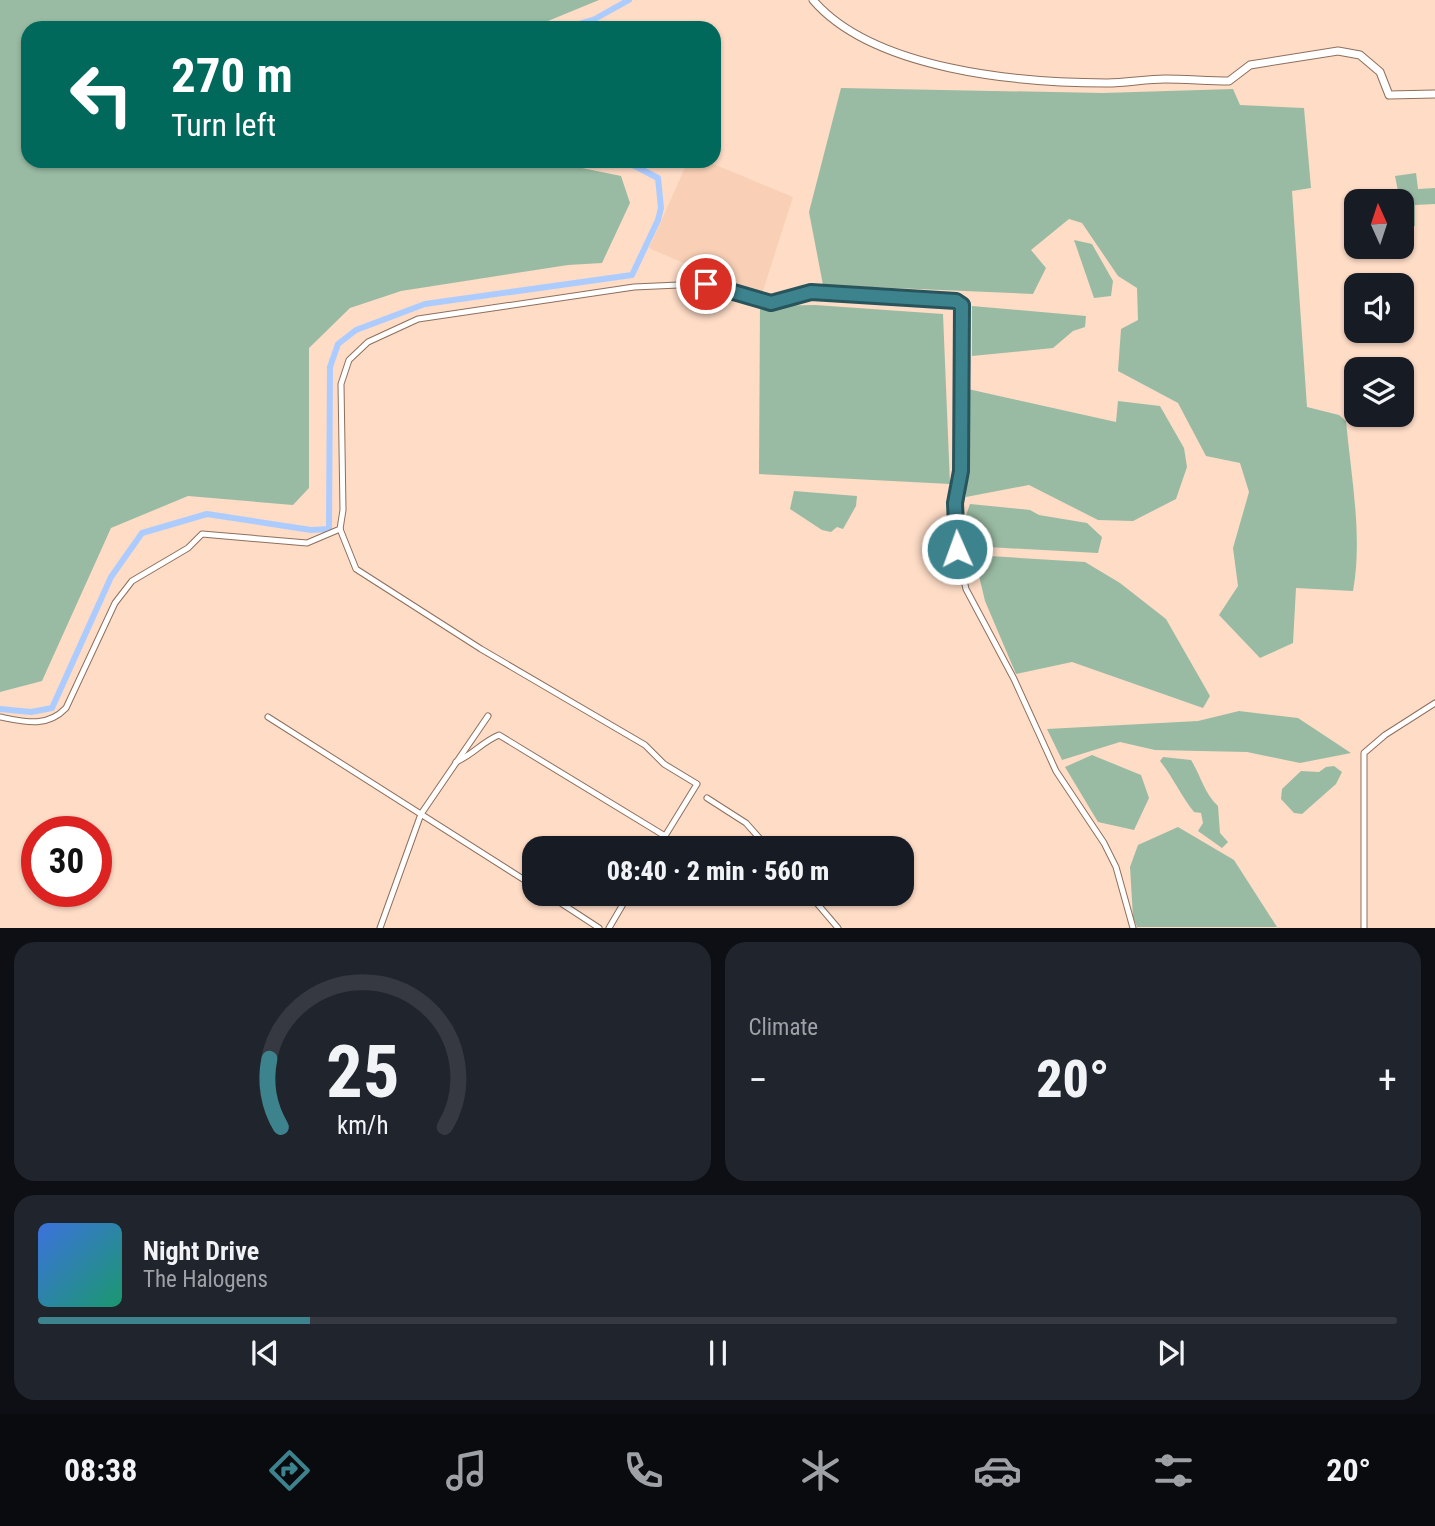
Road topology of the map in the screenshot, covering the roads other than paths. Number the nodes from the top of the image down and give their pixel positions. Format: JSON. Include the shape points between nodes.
{"nodes":[{"id":1,"x":813,"y":0,"type":"edge"},
{"id":2,"x":1435,"y":94,"type":"edge"},
{"id":3,"x":340,"y":529,"type":"junction"},
{"id":4,"x":1435,"y":703,"type":"edge"},
{"id":5,"x":488,"y":716,"type":"dead end"},
{"id":6,"x":0,"y":717,"type":"edge"},
{"id":7,"x":268,"y":717,"type":"dead end"},
{"id":8,"x":456,"y":762,"type":"junction"},
{"id":9,"x":707,"y":798,"type":"dead end"},
{"id":10,"x":421,"y":814,"type":"junction"},
{"id":11,"x":664,"y":836,"type":"joint"},
{"id":12,"x":757,"y":836,"type":"edge"},
{"id":13,"x":522,"y":878,"type":"edge"},
{"id":14,"x":565,"y":906,"type":"edge"},
{"id":15,"x":622,"y":906,"type":"edge"},
{"id":16,"x":819,"y":906,"type":"edge"},
{"id":17,"x":380,"y":928,"type":"edge"},
{"id":18,"x":599,"y":928,"type":"edge"},
{"id":19,"x":609,"y":928,"type":"edge"},
{"id":20,"x":838,"y":928,"type":"edge"},
{"id":21,"x":1133,"y":928,"type":"edge"},
{"id":22,"x":1364,"y":928,"type":"edge"}],
"edges":[{"from":1,"to":2,"type":"street","via":[[823,12],[876,46],[934,64],[1002,75],[1109,83],[1166,79],[1229,82],[1250,65],[1338,51],[1360,55],[1380,72],[1389,95]]},
{"from":3,"to":6,"type":"street","via":[[307,543],[202,534],[126,587],[57,718],[26,722]]},
{"from":3,"to":11,"type":"street","via":[[356,569],[645,745],[664,764],[696,784]]},
{"from":3,"to":21,"type":"street","via":[[341,384],[349,360],[368,342],[418,319],[634,287],[701,284],[771,303],[811,292],[956,301],[962,305],[963,319],[961,471],[955,503],[957,549],[967,589],[1056,771],[1116,867]]},
{"from":4,"to":22,"type":"street","via":[[1363,753]]},
{"from":5,"to":8,"type":"street"},
{"from":7,"to":10,"type":"street"},
{"from":8,"to":10,"type":"street"},
{"from":8,"to":11,"type":"street","via":[[499,735]]},
{"from":9,"to":12,"type":"street","via":[[746,823]]},
{"from":10,"to":13,"type":"street"},
{"from":10,"to":17,"type":"street"},
{"from":14,"to":18,"type":"street"},
{"from":15,"to":19,"type":"street"},
{"from":16,"to":20,"type":"street"}]}
